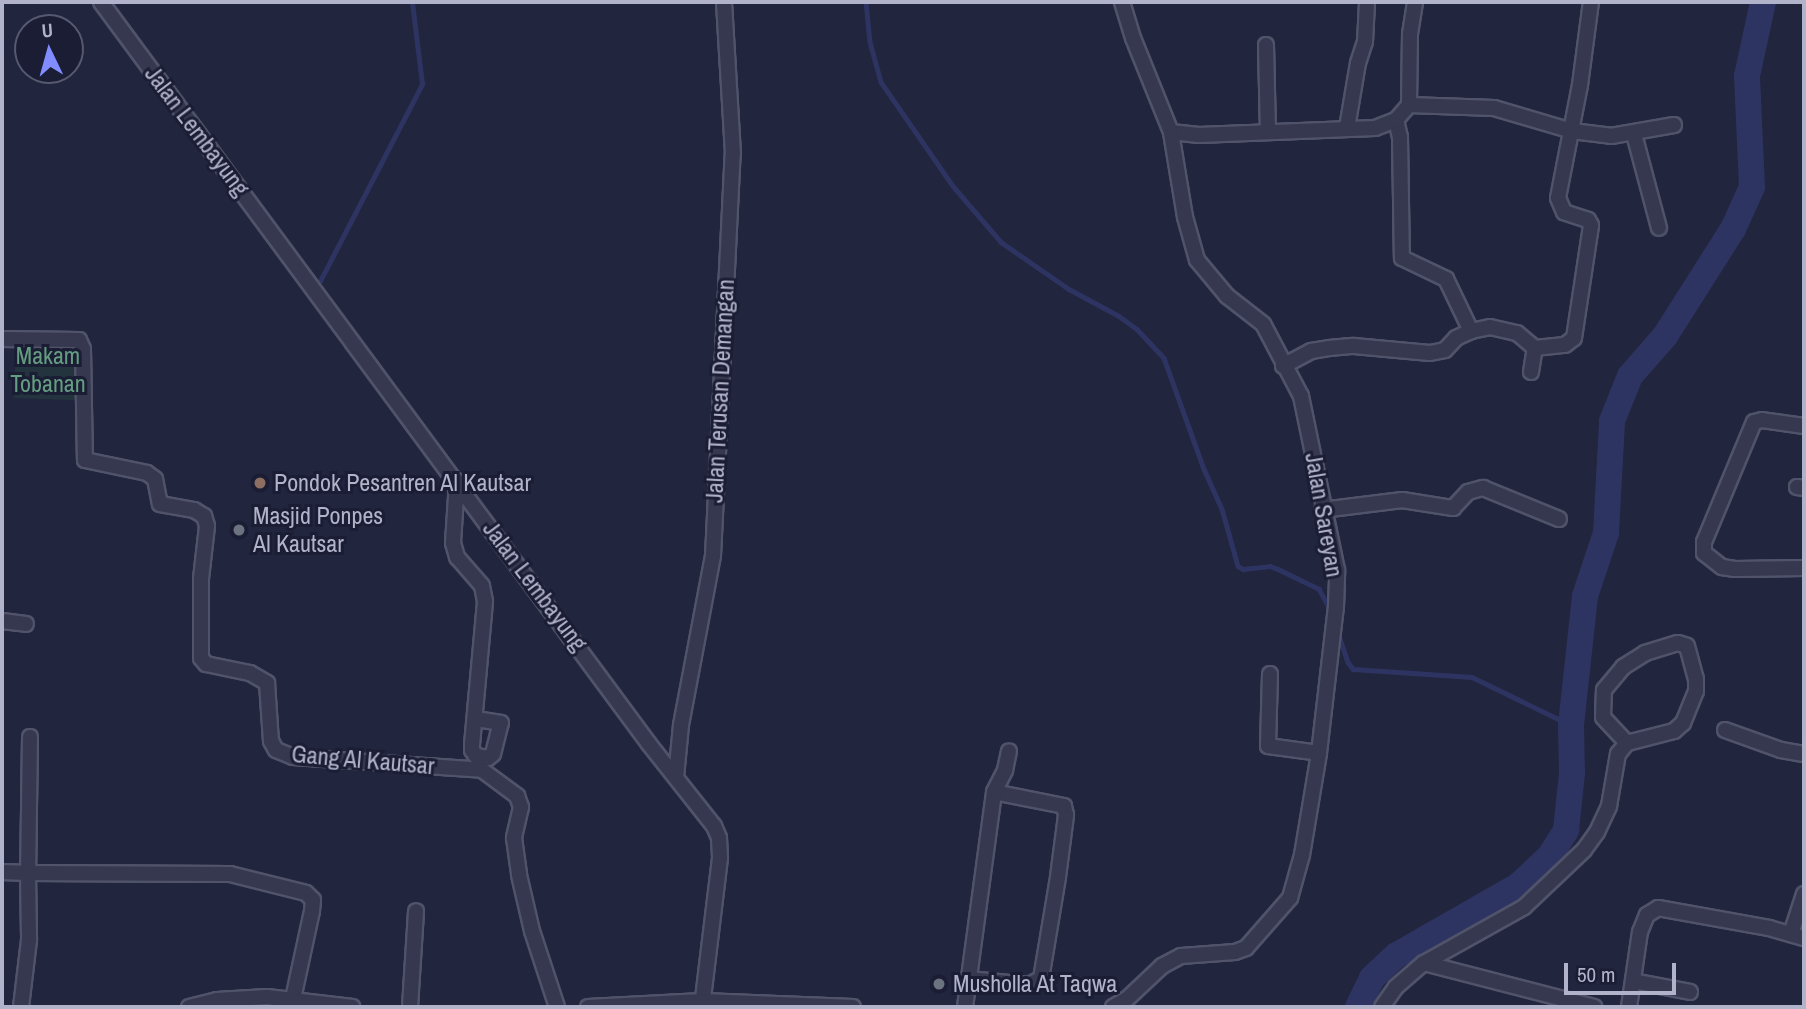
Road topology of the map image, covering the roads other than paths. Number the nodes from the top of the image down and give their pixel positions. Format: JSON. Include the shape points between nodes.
{"nodes":[{"id":1,"x":101,"y":2,"type":"edge"},
{"id":2,"x":724,"y":2,"type":"edge"},
{"id":3,"x":1122,"y":2,"type":"edge"},
{"id":4,"x":1367,"y":2,"type":"edge"},
{"id":5,"x":1415,"y":2,"type":"edge"},
{"id":6,"x":1591,"y":2,"type":"edge"},
{"id":7,"x":1266,"y":45,"type":"dead end"},
{"id":8,"x":1409,"y":105,"type":"junction"},
{"id":9,"x":1396,"y":120,"type":"junction"},
{"id":10,"x":1674,"y":125,"type":"dead end"},
{"id":11,"x":1347,"y":128,"type":"junction"},
{"id":12,"x":1268,"y":131,"type":"junction"},
{"id":13,"x":1572,"y":131,"type":"junction"},
{"id":14,"x":1171,"y":132,"type":"junction"},
{"id":15,"x":1634,"y":134,"type":"junction"},
{"id":16,"x":1659,"y":228,"type":"dead end"},
{"id":17,"x":1471,"y":331,"type":"junction"},
{"id":18,"x":2,"y":339,"type":"edge"},
{"id":19,"x":1535,"y":348,"type":"junction"},
{"id":20,"x":1283,"y":366,"type":"junction"},
{"id":21,"x":1531,"y":372,"type":"dead end"},
{"id":22,"x":1804,"y":425,"type":"edge"},
{"id":23,"x":457,"y":481,"type":"junction"},
{"id":24,"x":1322,"y":510,"type":"junction"},
{"id":25,"x":1559,"y":519,"type":"dead end"},
{"id":26,"x":1804,"y":568,"type":"edge"},
{"id":27,"x":2,"y":621,"type":"edge"},
{"id":28,"x":26,"y":624,"type":"dead end"},
{"id":29,"x":1270,"y":674,"type":"dead end"},
{"id":30,"x":475,"y":719,"type":"dead end"},
{"id":31,"x":1725,"y":730,"type":"dead end"},
{"id":32,"x":30,"y":737,"type":"dead end"},
{"id":33,"x":1627,"y":743,"type":"junction"},
{"id":34,"x":1009,"y":751,"type":"dead end"},
{"id":35,"x":1320,"y":753,"type":"junction"},
{"id":36,"x":1804,"y":754,"type":"edge"},
{"id":37,"x":676,"y":777,"type":"junction"},
{"id":38,"x":994,"y":792,"type":"junction"},
{"id":39,"x":2,"y":872,"type":"edge"},
{"id":40,"x":28,"y":873,"type":"junction"},
{"id":41,"x":1804,"y":894,"type":"edge"},
{"id":42,"x":416,"y":911,"type":"dead end"},
{"id":43,"x":1797,"y":936,"type":"edge"},
{"id":44,"x":1424,"y":963,"type":"junction"},
{"id":45,"x":969,"y":979,"type":"junction"},
{"id":46,"x":1633,"y":981,"type":"junction"},
{"id":47,"x":1690,"y":992,"type":"dead end"},
{"id":48,"x":293,"y":999,"type":"junction"},
{"id":49,"x":703,"y":1004,"type":"edge"},
{"id":50,"x":21,"y":1007,"type":"edge"},
{"id":51,"x":188,"y":1007,"type":"edge"},
{"id":52,"x":352,"y":1007,"type":"edge"},
{"id":53,"x":410,"y":1007,"type":"edge"},
{"id":54,"x":557,"y":1007,"type":"edge"},
{"id":55,"x":588,"y":1007,"type":"edge"},
{"id":56,"x":853,"y":1007,"type":"edge"},
{"id":57,"x":965,"y":1007,"type":"edge"},
{"id":58,"x":1112,"y":1007,"type":"edge"},
{"id":59,"x":1382,"y":1007,"type":"edge"},
{"id":60,"x":1594,"y":1007,"type":"edge"},
{"id":61,"x":1629,"y":1007,"type":"edge"}],
"edges":[{"from":1,"to":23,"type":"street","name":"Jalan Lembayung"},
{"from":2,"to":37,"type":"street","name":"Jalan Terusan Demangan","via":[[733,154],[713,556],[677,746]]},
{"from":3,"to":14,"type":"street","name":"Jalan Sareyan"},
{"from":4,"to":11,"type":"street","via":[[1365,42]]},
{"from":5,"to":8,"type":"street"},
{"from":6,"to":13,"type":"street"},
{"from":7,"to":12,"type":"street"},
{"from":8,"to":9,"type":"street"},
{"from":8,"to":13,"type":"street","via":[[1494,108]]},
{"from":9,"to":11,"type":"street","via":[[1385,127]]},
{"from":9,"to":17,"type":"street","via":[[1401,137],[1402,258],[1446,279]]},
{"from":10,"to":15,"type":"street"},
{"from":11,"to":12,"type":"street"},
{"from":12,"to":14,"type":"street"},
{"from":13,"to":15,"type":"street"},
{"from":13,"to":19,"type":"street","via":[[1558,203],[1564,212],[1590,221],[1591,227],[1574,338],[1565,345]]},
{"from":14,"to":20,"type":"street","name":"Jalan Sareyan","via":[[1196,260],[1227,296],[1263,324]]},
{"from":15,"to":16,"type":"street"},
{"from":17,"to":19,"type":"street","via":[[1502,328]]},
{"from":17,"to":20,"type":"street","via":[[1445,350],[1430,353],[1329,348],[1311,351]]},
{"from":18,"to":54,"type":"street","name":"Gang Al Kautsar","via":[[79,340],[83,349],[85,460],[150,475],[160,505],[204,516],[201,658],[206,664],[250,673],[267,683],[271,741],[276,750],[293,757],[482,769],[517,796],[521,807],[514,838],[519,875]]},
{"from":19,"to":21,"type":"street"},
{"from":20,"to":24,"type":"street","name":"Jalan Sareyan","via":[[1301,396]]},
{"from":22,"to":26,"type":"street","via":[[1754,422],[1704,542],[1704,553],[1722,567]]},
{"from":23,"to":30,"type":"street","via":[[454,550],[484,593]]},
{"from":23,"to":37,"type":"street","name":"Jalan Lembayung"},
{"from":24,"to":25,"type":"street","via":[[1402,500],[1453,508],[1468,492],[1483,488]]},
{"from":24,"to":35,"type":"street","name":"Jalan Sareyan","via":[[1337,570]]},
{"from":27,"to":28,"type":"street"},
{"from":29,"to":35,"type":"street","via":[[1268,746]]},
{"from":31,"to":36,"type":"street"},
{"from":32,"to":40,"type":"street"},
{"from":33,"to":33,"type":"street","via":[[1603,717],[1604,690],[1623,667],[1645,653],[1683,643],[1696,679],[1683,723],[1674,731]]},
{"from":33,"to":44,"type":"street","via":[[1618,754],[1609,806],[1584,850],[1524,907]]},
{"from":34,"to":38,"type":"street"},
{"from":35,"to":58,"type":"street","name":"Jalan Sareyan","via":[[1290,898],[1246,948],[1181,956]]},
{"from":37,"to":49,"type":"street","name":"Jalan Lembayung","via":[[714,826],[720,844]]},
{"from":38,"to":45,"type":"street"},
{"from":38,"to":45,"type":"street","via":[[1064,806],[1058,877],[1041,979],[1029,985]]},
{"from":39,"to":40,"type":"street"},
{"from":40,"to":48,"type":"street","via":[[230,874],[306,893],[313,900],[312,911]]},
{"from":40,"to":50,"type":"street","via":[[29,940]]},
{"from":41,"to":43,"type":"street"},
{"from":42,"to":53,"type":"street"},
{"from":43,"to":46,"type":"street","via":[[1658,908],[1647,915],[1640,932]]},
{"from":44,"to":59,"type":"street","via":[[1396,987]]},
{"from":44,"to":60,"type":"street"},
{"from":45,"to":57,"type":"street"},
{"from":46,"to":47,"type":"street"},
{"from":46,"to":61,"type":"street"},
{"from":48,"to":51,"type":"street","via":[[239,998]]},
{"from":48,"to":52,"type":"street"},
{"from":49,"to":55,"type":"street"},
{"from":49,"to":56,"type":"street"}]}
